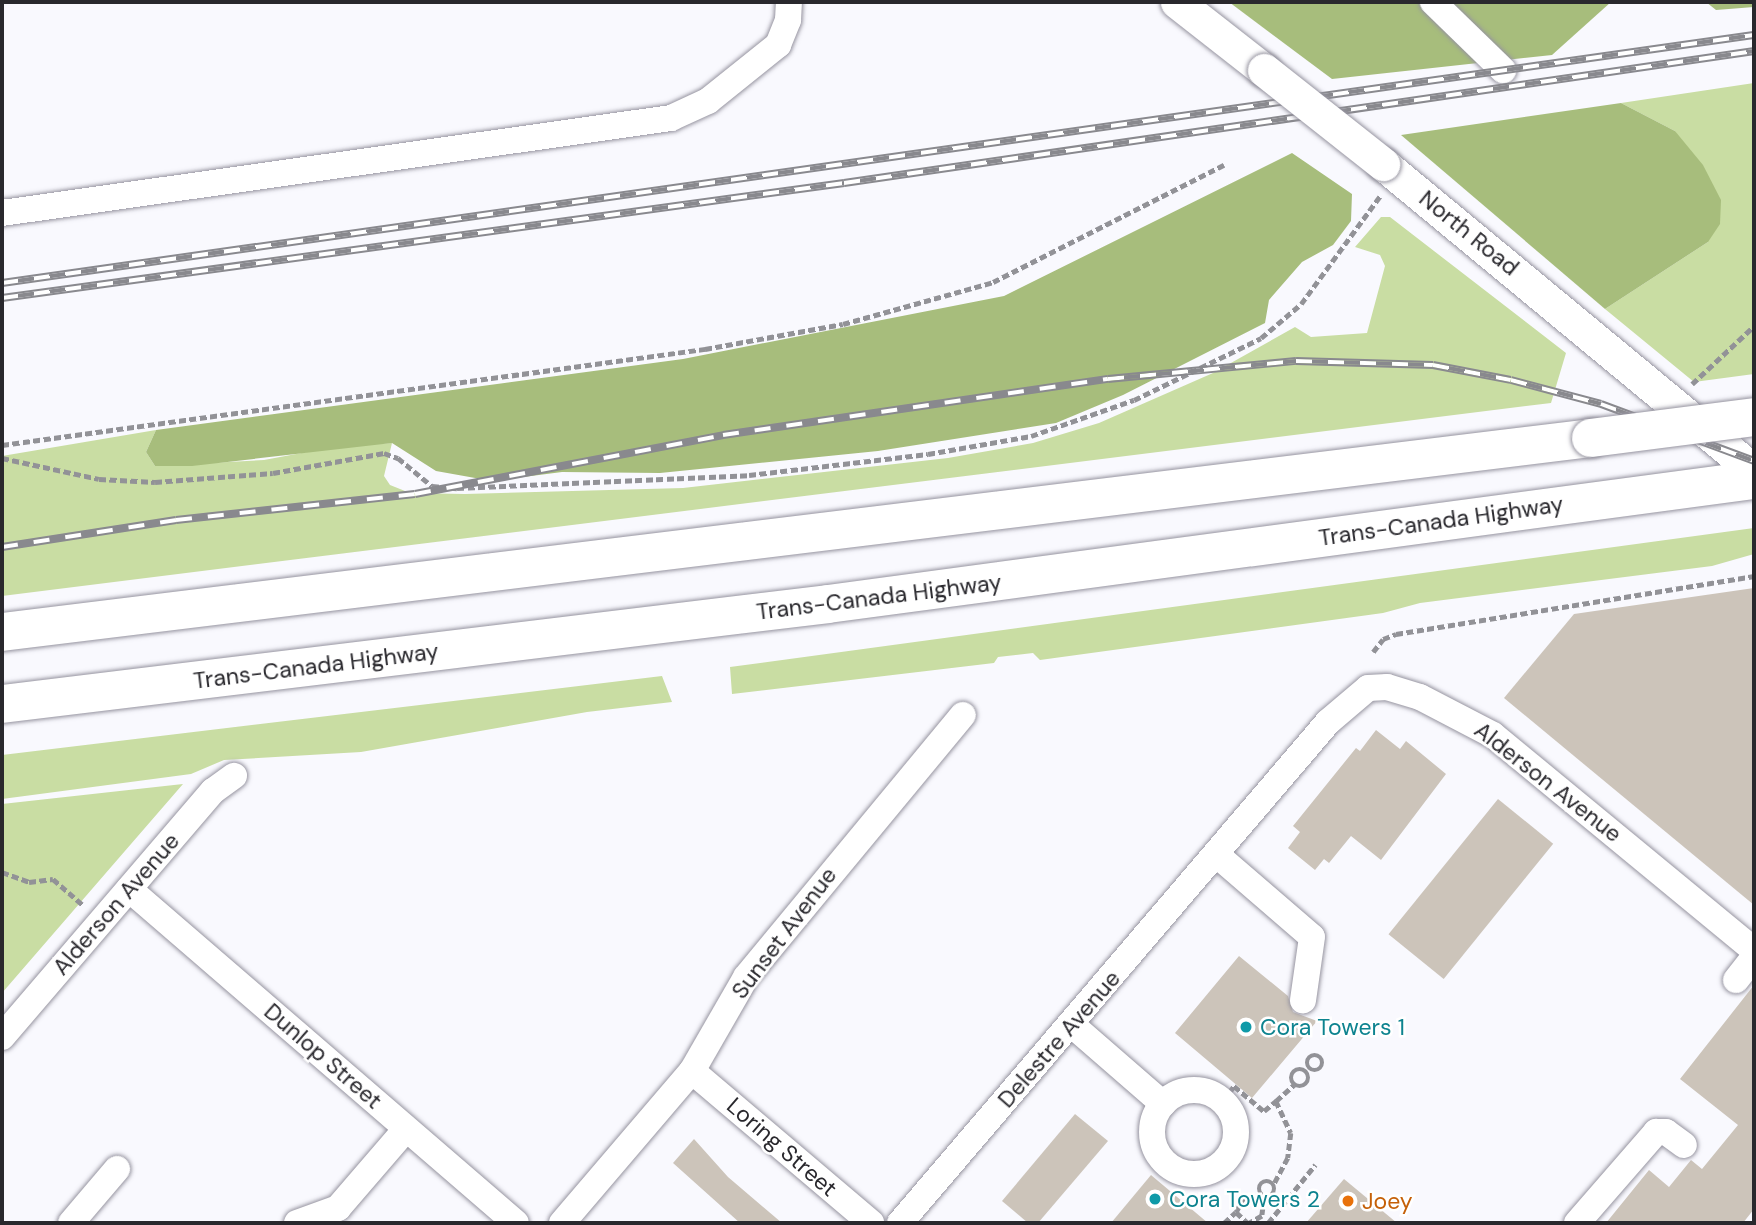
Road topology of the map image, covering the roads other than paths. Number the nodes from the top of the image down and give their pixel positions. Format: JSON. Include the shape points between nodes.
{"nodes":[{"id":1,"x":789,"y":2,"type":"edge"},
{"id":2,"x":1177,"y":2,"type":"edge"},
{"id":3,"x":1433,"y":2,"type":"edge"},
{"id":4,"x":1503,"y":70,"type":"dead end"},
{"id":5,"x":2,"y":213,"type":"edge"},
{"id":6,"x":1754,"y":417,"type":"edge"},
{"id":7,"x":1754,"y":471,"type":"edge"},
{"id":8,"x":1754,"y":480,"type":"edge"},
{"id":9,"x":2,"y":632,"type":"edge"},
{"id":10,"x":2,"y":704,"type":"edge"},
{"id":11,"x":963,"y":715,"type":"dead end"},
{"id":12,"x":234,"y":776,"type":"dead end"},
{"id":13,"x":1217,"y":855,"type":"junction"},
{"id":14,"x":129,"y":889,"type":"junction"},
{"id":15,"x":1754,"y":950,"type":"edge"},
{"id":16,"x":1754,"y":957,"type":"edge"},
{"id":17,"x":1736,"y":980,"type":"dead end"},
{"id":18,"x":1303,"y":1000,"type":"dead end"},
{"id":19,"x":1072,"y":1024,"type":"junction"},
{"id":20,"x":2,"y":1037,"type":"edge"},
{"id":21,"x":692,"y":1071,"type":"junction"},
{"id":22,"x":1164,"y":1104,"type":"junction"},
{"id":23,"x":407,"y":1129,"type":"junction"},
{"id":24,"x":1684,"y":1145,"type":"dead end"},
{"id":25,"x":117,"y":1169,"type":"dead end"},
{"id":26,"x":298,"y":1222,"type":"edge"},
{"id":27,"x":71,"y":1223,"type":"edge"},
{"id":28,"x":516,"y":1223,"type":"edge"},
{"id":29,"x":562,"y":1223,"type":"edge"},
{"id":30,"x":870,"y":1223,"type":"edge"},
{"id":31,"x":900,"y":1223,"type":"edge"},
{"id":32,"x":1577,"y":1223,"type":"edge"}],
"edges":[{"from":1,"to":5,"type":"street","via":[[778,45],[708,101],[671,118]]},
{"from":2,"to":7,"type":"main road","name":"North Road","bridge":true,"via":[[1390,170]]},
{"from":3,"to":4,"type":"street"},
{"from":6,"to":9,"type":"highway","bridge":true},
{"from":8,"to":10,"type":"highway","name":"Trans-Canada Highway","via":[[828,604]]},
{"from":11,"to":21,"type":"street","name":"Sunset Avenue","via":[[746,976]]},
{"from":12,"to":14,"type":"street","name":"Alderson Avenue","via":[[213,791]]},
{"from":13,"to":15,"type":"street","name":"Alderson Avenue","via":[[1348,701],[1368,688],[1387,687],[1450,710],[1508,746]]},
{"from":13,"to":18,"type":"street","via":[[1310,933],[1312,960]]},
{"from":13,"to":19,"type":"street","name":"Delestre Avenue"},
{"from":14,"to":20,"type":"street","name":"Alderson Avenue"},
{"from":14,"to":23,"type":"street","name":"Dunlop Street"},
{"from":16,"to":17,"type":"street"},
{"from":19,"to":22,"type":"street"},
{"from":19,"to":31,"type":"street","name":"Delestre Avenue"},
{"from":21,"to":29,"type":"street","name":"Sunset Avenue"},
{"from":21,"to":30,"type":"street","name":"Loring Street"},
{"from":22,"to":22,"type":"street","via":[[1188,1091],[1203,1091],[1222,1101],[1234,1118],[1234,1147],[1216,1168],[1191,1174],[1167,1164],[1153,1141],[1153,1128]]},
{"from":23,"to":26,"type":"street","via":[[338,1208]]},
{"from":23,"to":28,"type":"street","name":"Dunlop Street"},
{"from":24,"to":32,"type":"street","via":[[1666,1132],[1656,1132]]},
{"from":25,"to":27,"type":"street"}]}
